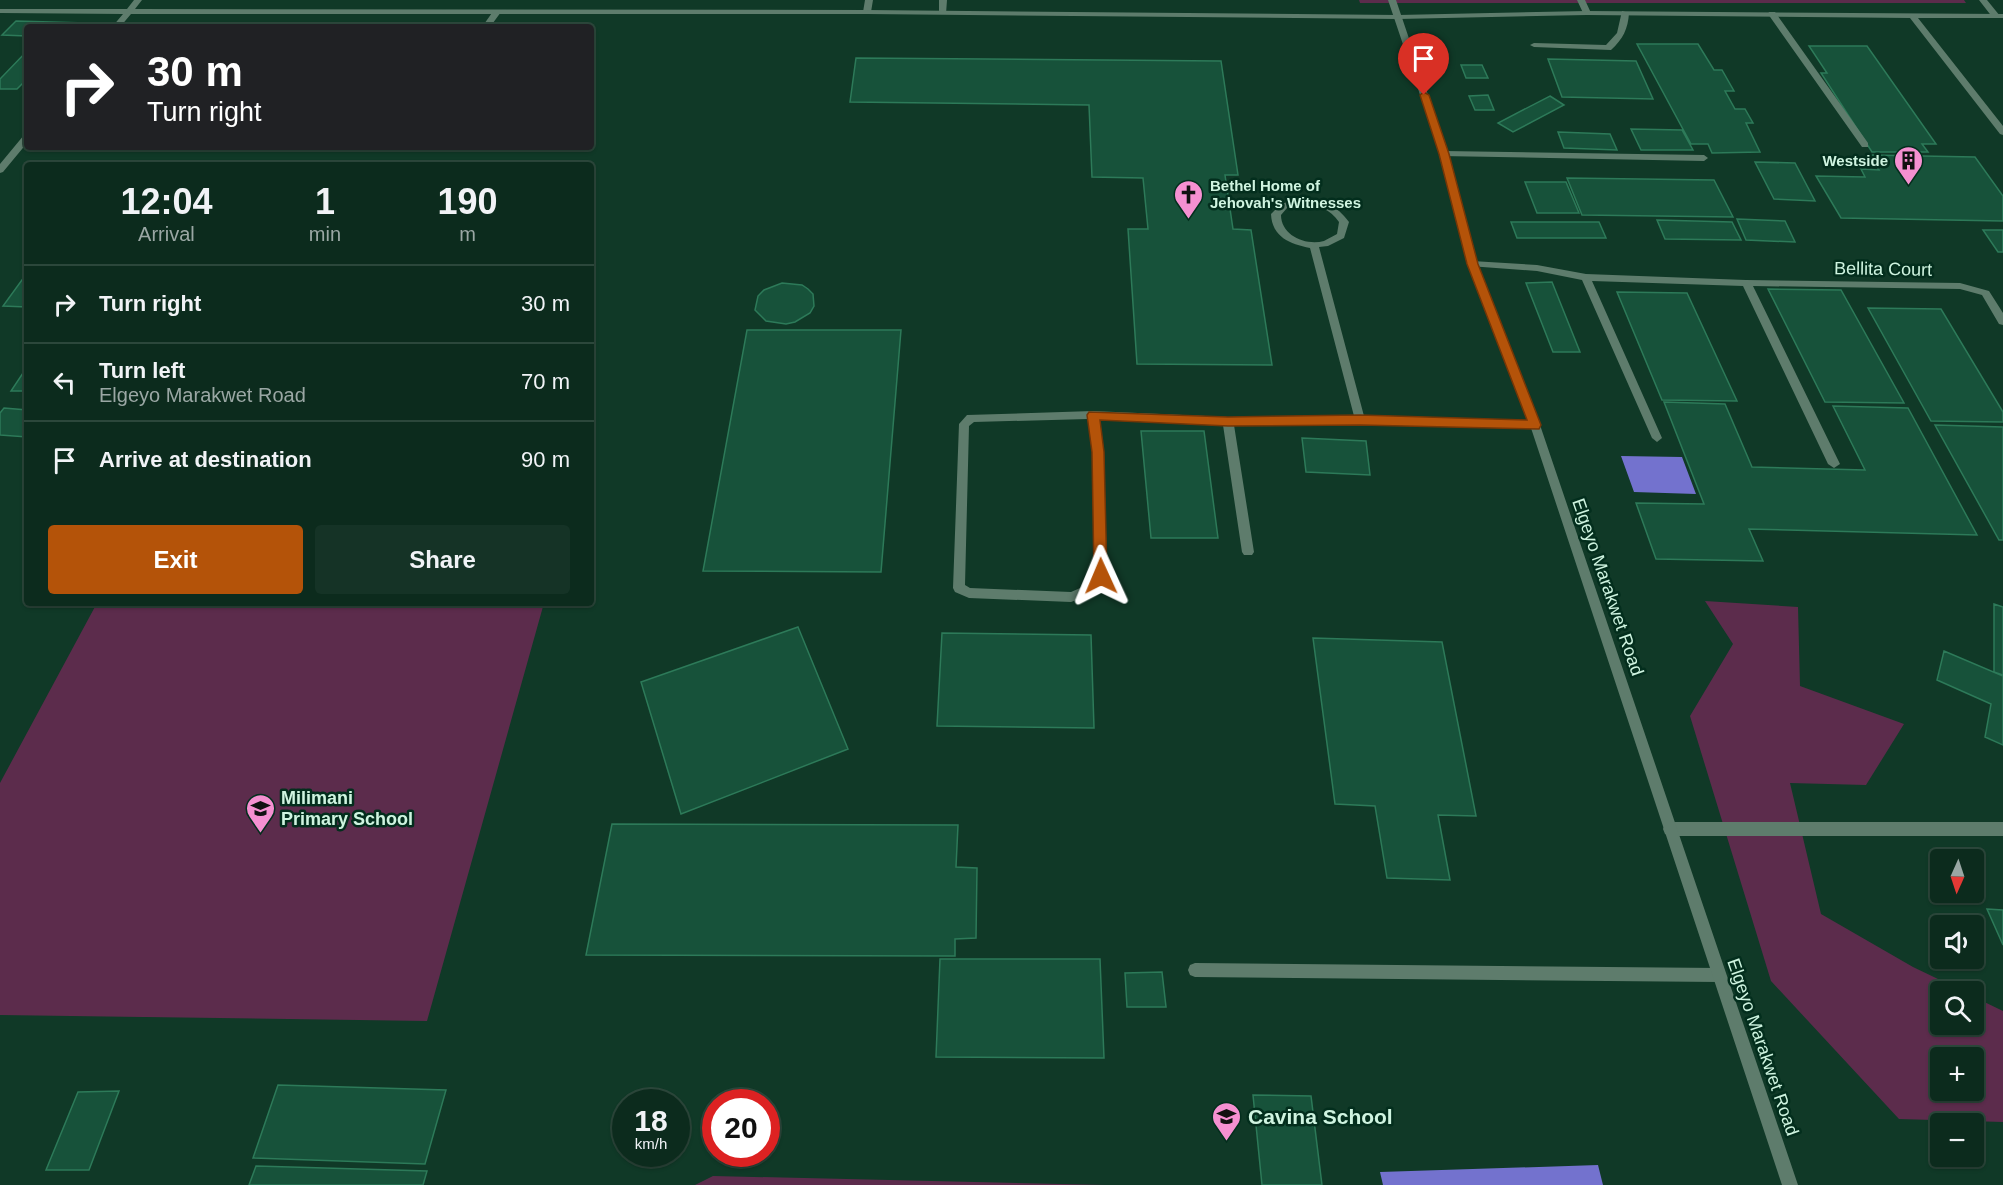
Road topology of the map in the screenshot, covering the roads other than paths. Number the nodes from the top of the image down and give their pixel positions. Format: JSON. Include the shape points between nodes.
{"nodes":[{"id":1,"x":138,"y":0,"type":"edge"},
{"id":2,"x":869,"y":0,"type":"edge"},
{"id":3,"x":944,"y":0,"type":"edge"},
{"id":4,"x":1392,"y":0,"type":"edge"},
{"id":5,"x":1581,"y":0,"type":"edge"},
{"id":6,"x":1983,"y":0,"type":"edge"},
{"id":7,"x":0,"y":11,"type":"edge"},
{"id":8,"x":129,"y":12,"type":"junction"},
{"id":9,"x":496,"y":12,"type":"junction"},
{"id":10,"x":867,"y":12,"type":"junction"},
{"id":11,"x":943,"y":12,"type":"junction"},
{"id":12,"x":1587,"y":13,"type":"junction"},
{"id":13,"x":1625,"y":13,"type":"junction"},
{"id":14,"x":1772,"y":14,"type":"junction"},
{"id":15,"x":1912,"y":15,"type":"junction"},
{"id":16,"x":1999,"y":16,"type":"edge"},
{"id":17,"x":1398,"y":17,"type":"junction"},
{"id":18,"x":119,"y":24,"type":"edge"},
{"id":19,"x":488,"y":24,"type":"edge"},
{"id":20,"x":1534,"y":45,"type":"dead end"},
{"id":21,"x":2003,"y":132,"type":"edge"},
{"id":22,"x":24,"y":141,"type":"edge"},
{"id":23,"x":1865,"y":145,"type":"dead end"},
{"id":24,"x":1444,"y":154,"type":"junction"},
{"id":25,"x":1704,"y":158,"type":"dead end"},
{"id":26,"x":0,"y":170,"type":"edge"},
{"id":27,"x":1314,"y":246,"type":"junction"},
{"id":28,"x":1472,"y":264,"type":"junction"},
{"id":29,"x":1586,"y":277,"type":"junction"},
{"id":30,"x":1746,"y":283,"type":"junction"},
{"id":31,"x":2003,"y":321,"type":"edge"},
{"id":32,"x":1093,"y":415,"type":"junction"},
{"id":33,"x":1360,"y":420,"type":"junction"},
{"id":34,"x":1228,"y":421,"type":"junction"},
{"id":35,"x":1535,"y":425,"type":"junction"},
{"id":36,"x":1657,"y":438,"type":"dead end"},
{"id":37,"x":1834,"y":464,"type":"dead end"},
{"id":38,"x":1248,"y":552,"type":"dead end"},
{"id":39,"x":1670,"y":829,"type":"junction"},
{"id":40,"x":2003,"y":829,"type":"edge"},
{"id":41,"x":1195,"y":970,"type":"dead end"},
{"id":42,"x":1719,"y":975,"type":"junction"},
{"id":43,"x":1790,"y":1185,"type":"edge"}],
"edges":[{"from":1,"to":8,"type":"street"},
{"from":2,"to":10,"type":"street"},
{"from":3,"to":11,"type":"street"},
{"from":4,"to":17,"type":"street","name":"Elgeyo Marakwet Road"},
{"from":5,"to":12,"type":"street"},
{"from":6,"to":16,"type":"street"},
{"from":7,"to":8,"type":"street"},
{"from":8,"to":9,"type":"street"},
{"from":8,"to":18,"type":"street"},
{"from":9,"to":10,"type":"street"},
{"from":9,"to":19,"type":"street"},
{"from":10,"to":11,"type":"street"},
{"from":11,"to":17,"type":"street"},
{"from":12,"to":13,"type":"street"},
{"from":12,"to":17,"type":"street"},
{"from":13,"to":14,"type":"street"},
{"from":13,"to":20,"type":"street","via":[[1620,38],[1608,48]]},
{"from":14,"to":15,"type":"street"},
{"from":14,"to":23,"type":"street"},
{"from":15,"to":16,"type":"street"},
{"from":15,"to":21,"type":"street"},
{"from":17,"to":24,"type":"street","name":"Elgeyo Marakwet Road"},
{"from":22,"to":26,"type":"street"},
{"from":24,"to":25,"type":"street"},
{"from":24,"to":28,"type":"street","name":"Elgeyo Marakwet Road"},
{"from":27,"to":27,"type":"street","via":[[1282,234],[1276,227],[1276,212],[1302,200],[1324,204],[1340,215],[1344,222],[1341,236]]},
{"from":27,"to":33,"type":"street"},
{"from":28,"to":29,"type":"street","name":"Bellita Court","via":[[1537,268]]},
{"from":28,"to":35,"type":"street","name":"Elgeyo Marakwet Road"},
{"from":29,"to":30,"type":"street","name":"Bellita Court"},
{"from":29,"to":36,"type":"street"},
{"from":30,"to":31,"type":"street","name":"Bellita Court","via":[[1960,286],[1984,293]]},
{"from":30,"to":37,"type":"street"},
{"from":32,"to":32,"type":"street","via":[[966,420],[959,588],[969,593],[1071,597],[1091,589],[1101,576],[1098,452]]},
{"from":32,"to":34,"type":"street"},
{"from":33,"to":34,"type":"street"},
{"from":33,"to":35,"type":"street"},
{"from":34,"to":38,"type":"street"},
{"from":35,"to":39,"type":"street","name":"Elgeyo Marakwet Road"},
{"from":39,"to":40,"type":"street"},
{"from":39,"to":42,"type":"street","name":"Elgeyo Marakwet Road"},
{"from":41,"to":42,"type":"street"},
{"from":42,"to":43,"type":"street","name":"Elgeyo Marakwet Road"}]}
